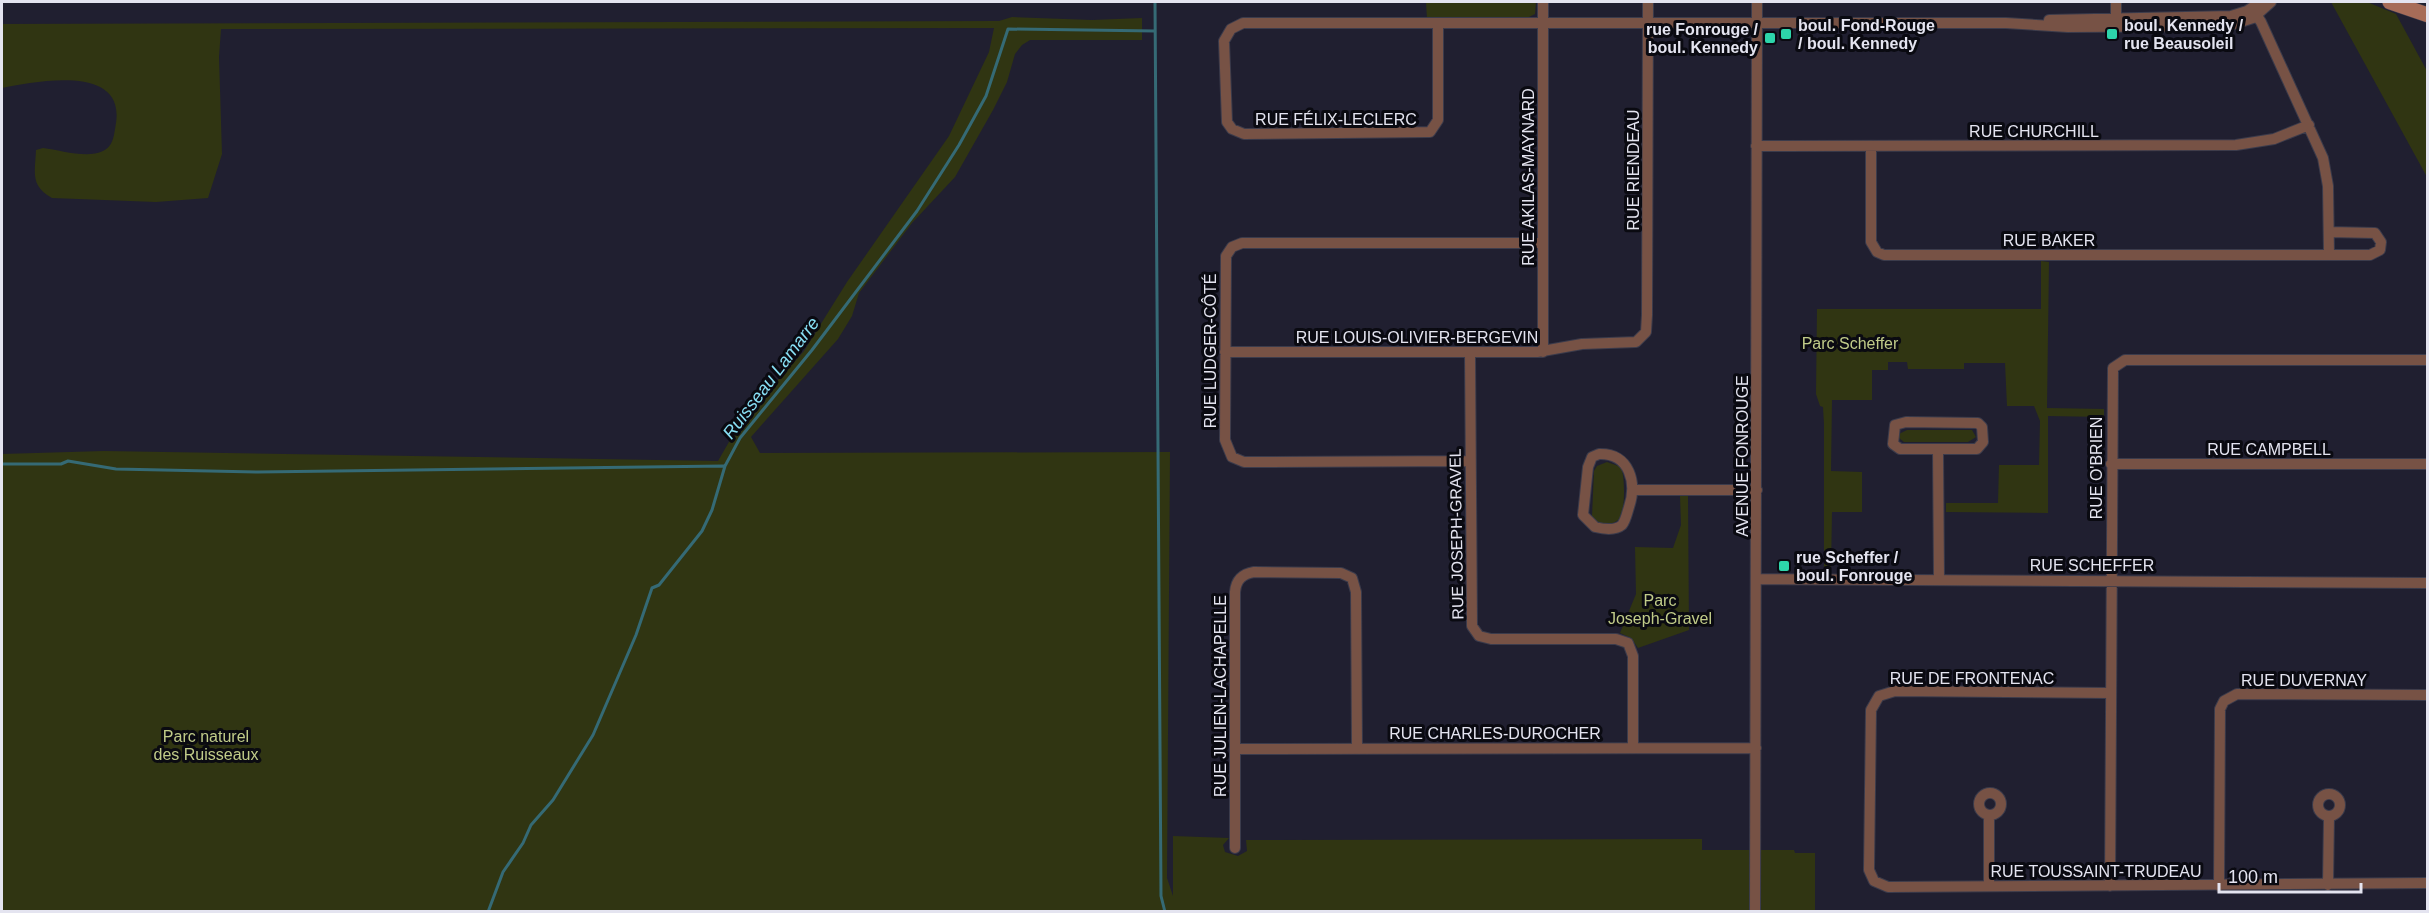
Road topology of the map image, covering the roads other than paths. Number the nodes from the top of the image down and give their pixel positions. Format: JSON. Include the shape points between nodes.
{"nodes":[{"id":1,"x":1543,"y":2,"type":"edge"},
{"id":2,"x":1648,"y":2,"type":"edge"},
{"id":3,"x":1757,"y":2,"type":"edge"},
{"id":4,"x":2116,"y":2,"type":"edge"},
{"id":5,"x":2271,"y":2,"type":"edge"},
{"id":6,"x":2390,"y":2,"type":"edge"},
{"id":7,"x":2419,"y":2,"type":"edge"},
{"id":8,"x":2427,"y":4,"type":"edge"},
{"id":9,"x":2256,"y":8,"type":"edge"},
{"id":10,"x":2427,"y":15,"type":"edge"},
{"id":11,"x":2116,"y":22,"type":"junction"},
{"id":12,"x":1543,"y":23,"type":"junction"},
{"id":13,"x":1648,"y":23,"type":"junction"},
{"id":14,"x":1438,"y":24,"type":"junction"},
{"id":15,"x":1756,"y":24,"type":"junction"},
{"id":16,"x":2309,"y":125,"type":"junction"},
{"id":17,"x":1756,"y":146,"type":"junction"},
{"id":18,"x":1871,"y":146,"type":"junction"},
{"id":19,"x":2329,"y":232,"type":"junction"},
{"id":20,"x":1543,"y":243,"type":"junction"},
{"id":21,"x":2329,"y":255,"type":"junction"},
{"id":22,"x":1643,"y":338,"type":"joint"},
{"id":23,"x":1225,"y":352,"type":"junction"},
{"id":24,"x":1543,"y":352,"type":"junction"},
{"id":25,"x":1470,"y":353,"type":"junction"},
{"id":26,"x":2427,"y":360,"type":"edge"},
{"id":27,"x":1938,"y":450,"type":"junction"},
{"id":28,"x":1469,"y":461,"type":"junction"},
{"id":29,"x":2111,"y":464,"type":"junction"},
{"id":30,"x":2427,"y":464,"type":"edge"},
{"id":31,"x":1633,"y":490,"type":"junction"},
{"id":32,"x":1757,"y":490,"type":"junction"},
{"id":33,"x":1757,"y":579,"type":"junction"},
{"id":34,"x":1939,"y":579,"type":"junction"},
{"id":35,"x":2111,"y":580,"type":"junction"},
{"id":36,"x":2427,"y":583,"type":"edge"},
{"id":37,"x":2110,"y":693,"type":"junction"},
{"id":38,"x":2427,"y":696,"type":"edge"},
{"id":39,"x":1357,"y":748,"type":"junction"},
{"id":40,"x":1634,"y":748,"type":"junction"},
{"id":41,"x":1756,"y":748,"type":"junction"},
{"id":42,"x":1235,"y":749,"type":"junction"},
{"id":43,"x":1989,"y":816,"type":"dead end"},
{"id":44,"x":2329,"y":816,"type":"dead end"},
{"id":45,"x":1235,"y":848,"type":"dead end"},
{"id":46,"x":1874,"y":881,"type":"joint"},
{"id":47,"x":2427,"y":883,"type":"edge"},
{"id":48,"x":2328,"y":885,"type":"junction"},
{"id":49,"x":1989,"y":886,"type":"junction"},
{"id":50,"x":2110,"y":886,"type":"junction"},
{"id":51,"x":2219,"y":886,"type":"junction"},
{"id":52,"x":1755,"y":912,"type":"edge"}],
"edges":[{"from":1,"to":12,"type":"street","name":"RUE AKILAS-MAYNARD"},
{"from":2,"to":13,"type":"street","name":"RUE RIENDEAU"},
{"from":3,"to":15,"type":"street","name":"AVENUE FONROUGE"},
{"from":4,"to":11,"type":"street"},
{"from":5,"to":9,"type":"street"},
{"from":6,"to":10,"type":"main road"},
{"from":7,"to":8,"type":"main road"},
{"from":9,"to":11,"type":"street","via":[[2220,17]]},
{"from":9,"to":16,"type":"street"},
{"from":11,"to":15,"type":"street"},
{"from":12,"to":13,"type":"street"},
{"from":12,"to":14,"type":"street"},
{"from":12,"to":20,"type":"street","name":"RUE AKILAS-MAYNARD"},
{"from":13,"to":15,"type":"street"},
{"from":13,"to":22,"type":"street","name":"RUE RIENDEAU","via":[[1647,329]]},
{"from":14,"to":14,"type":"street","name":"RUE FÉLIX-LECLERC","via":[[1438,120],[1432,131],[1244,134],[1236,132],[1225,118],[1224,45],[1227,32],[1243,23]]},
{"from":15,"to":17,"type":"street","name":"AVENUE FONROUGE"},
{"from":16,"to":18,"type":"street","name":"RUE CHURCHILL","via":[[2274,139],[2236,145]]},
{"from":16,"to":19,"type":"street","via":[[2328,177]]},
{"from":17,"to":18,"type":"street","name":"RUE CHURCHILL"},
{"from":17,"to":32,"type":"street","name":"AVENUE FONROUGE"},
{"from":18,"to":21,"type":"street","name":"RUE BAKER","via":[[1871,242],[1882,254]]},
{"from":19,"to":21,"type":"street"},
{"from":19,"to":21,"type":"street","name":"RUE BAKER","via":[[2375,233],[2381,242],[2374,255]]},
{"from":20,"to":23,"type":"street","name":"RUE LUDGER-CÔTÉ","via":[[1238,244],[1225,259]]},
{"from":20,"to":24,"type":"street","name":"RUE AKILAS-MAYNARD"},
{"from":22,"to":24,"type":"street","name":"RUE LOUIS-OLIVIER-BERGEVIN","via":[[1633,343],[1582,344]]},
{"from":23,"to":25,"type":"street","name":"RUE LOUIS-OLIVIER-BERGEVIN"},
{"from":23,"to":28,"type":"street","name":"RUE LUDGER-CÔTÉ","via":[[1225,444],[1229,454],[1238,460]]},
{"from":24,"to":25,"type":"street","name":"RUE LOUIS-OLIVIER-BERGEVIN"},
{"from":25,"to":28,"type":"street","name":"RUE JOSEPH-GRAVEL"},
{"from":26,"to":29,"type":"street","name":"RUE O'BRIEN","via":[[2122,360],[2110,373]]},
{"from":27,"to":27,"type":"street","via":[[1980,448],[1982,427],[1974,422],[1897,423],[1893,427],[1896,448]]},
{"from":27,"to":34,"type":"street"},
{"from":28,"to":40,"type":"street","name":"RUE JOSEPH-GRAVEL","via":[[1470,615],[1474,630],[1491,639],[1616,639],[1628,643],[1634,662]]},
{"from":29,"to":30,"type":"street","name":"RUE CAMPBELL"},
{"from":29,"to":35,"type":"street","name":"RUE O'BRIEN"},
{"from":31,"to":31,"type":"street","via":[[1622,460],[1608,454],[1592,457],[1586,477],[1585,518],[1599,528],[1619,527],[1626,517]]},
{"from":31,"to":32,"type":"street"},
{"from":32,"to":33,"type":"street","name":"AVENUE FONROUGE"},
{"from":33,"to":34,"type":"street","name":"RUE SCHEFFER"},
{"from":33,"to":41,"type":"street","name":"AVENUE FONROUGE"},
{"from":34,"to":35,"type":"street","name":"RUE SCHEFFER"},
{"from":35,"to":36,"type":"street","name":"RUE SCHEFFER"},
{"from":35,"to":37,"type":"street","name":"RUE O'BRIEN"},
{"from":37,"to":46,"type":"street","name":"RUE DE FRONTENAC","via":[[1895,692],[1879,696],[1871,710],[1869,870]]},
{"from":37,"to":50,"type":"street","name":"RUE O'BRIEN"},
{"from":38,"to":51,"type":"street","name":"RUE DUVERNAY","via":[[2237,694],[2228,698],[2220,709]]},
{"from":39,"to":40,"type":"street","name":"RUE CHARLES-DUROCHER"},
{"from":39,"to":42,"type":"street","name":"RUE CHARLES-DUROCHER"},
{"from":39,"to":42,"type":"street","name":"RUE JULIEN-LACHAPELLE","via":[[1354,581],[1344,573],[1254,572],[1242,576],[1235,588]]},
{"from":40,"to":41,"type":"street","name":"RUE CHARLES-DUROCHER"},
{"from":41,"to":52,"type":"street","name":"AVENUE FONROUGE"},
{"from":42,"to":45,"type":"street","name":"RUE JULIEN-LACHAPELLE"},
{"from":43,"to":49,"type":"street"},
{"from":44,"to":48,"type":"street"},
{"from":46,"to":49,"type":"street","name":"RUE TOUSSAINT-TRUDEAU","via":[[1888,887]]},
{"from":47,"to":48,"type":"street","name":"RUE TOUSSAINT-TRUDEAU"},
{"from":48,"to":51,"type":"street","name":"RUE TOUSSAINT-TRUDEAU"},
{"from":49,"to":50,"type":"street","name":"RUE TOUSSAINT-TRUDEAU"},
{"from":50,"to":51,"type":"street","name":"RUE TOUSSAINT-TRUDEAU"}]}
